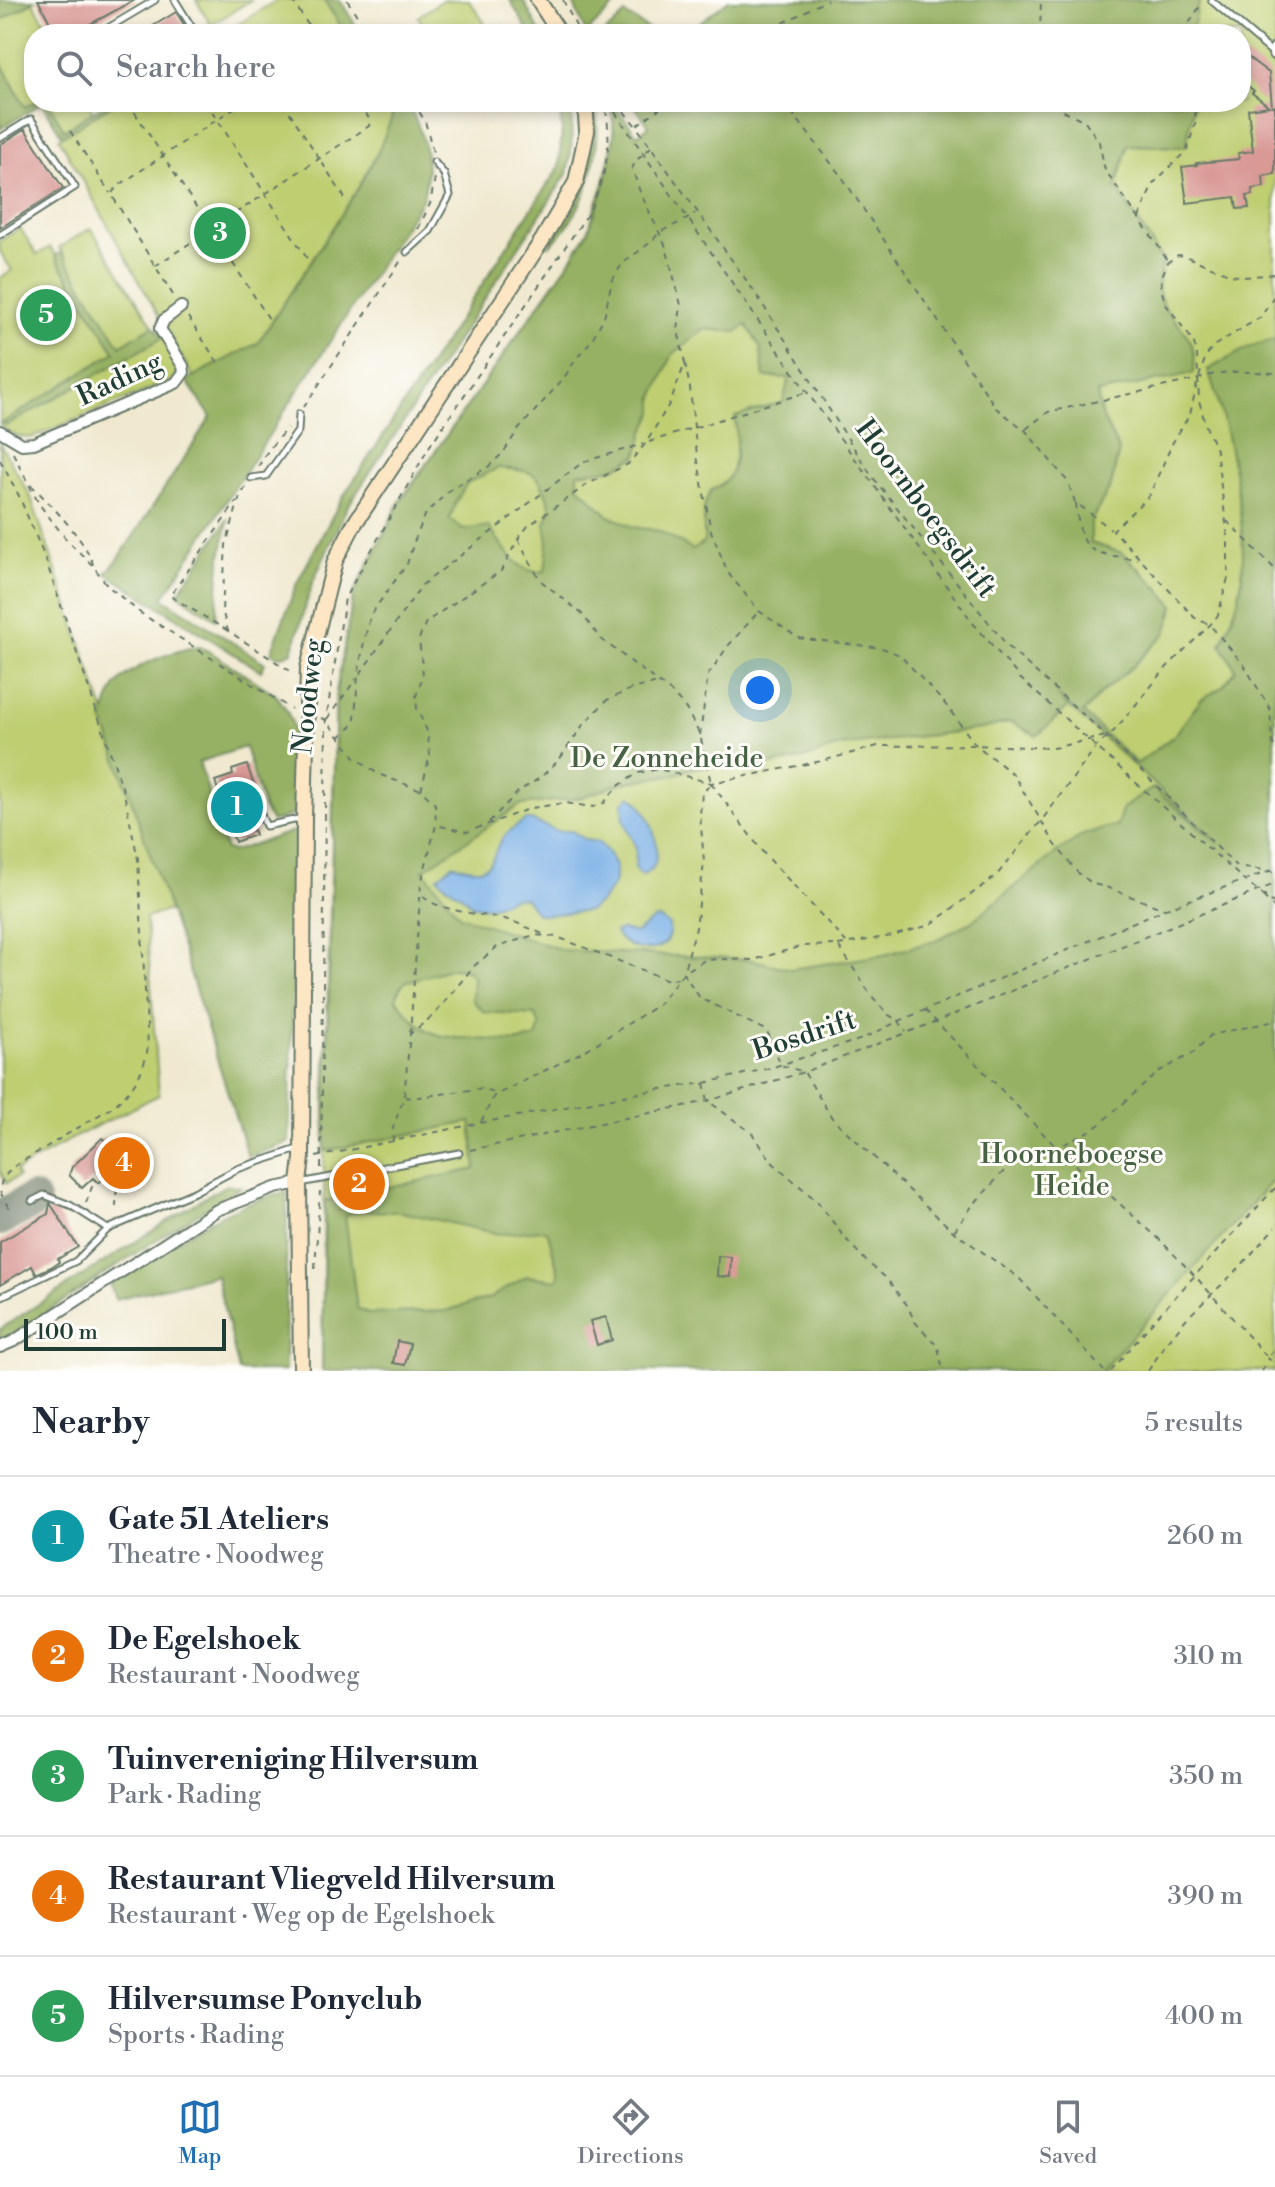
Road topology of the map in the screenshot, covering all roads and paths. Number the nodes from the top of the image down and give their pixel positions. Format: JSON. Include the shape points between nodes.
{"nodes":[{"id":1,"x":136,"y":0,"type":"edge"},
{"id":2,"x":155,"y":0,"type":"edge"},
{"id":3,"x":175,"y":0,"type":"edge"},
{"id":4,"x":292,"y":0,"type":"edge"},
{"id":5,"x":347,"y":0,"type":"edge"},
{"id":6,"x":538,"y":0,"type":"edge"},
{"id":7,"x":563,"y":0,"type":"edge"},
{"id":8,"x":827,"y":0,"type":"edge"},
{"id":9,"x":1041,"y":0,"type":"edge"},
{"id":10,"x":1204,"y":0,"type":"edge"},
{"id":11,"x":1211,"y":0,"type":"edge"},
{"id":12,"x":141,"y":9,"type":"junction"},
{"id":13,"x":115,"y":24,"type":"edge"},
{"id":14,"x":190,"y":24,"type":"edge"},
{"id":15,"x":308,"y":24,"type":"edge"},
{"id":16,"x":363,"y":24,"type":"edge"},
{"id":17,"x":554,"y":24,"type":"edge"},
{"id":18,"x":575,"y":24,"type":"edge"},
{"id":19,"x":781,"y":24,"type":"edge"},
{"id":20,"x":1040,"y":24,"type":"edge"},
{"id":21,"x":1189,"y":24,"type":"edge"},
{"id":22,"x":1241,"y":24,"type":"edge"},
{"id":23,"x":1251,"y":32,"type":"edge"},
{"id":24,"x":1274,"y":51,"type":"edge"},
{"id":25,"x":134,"y":112,"type":"edge"},
{"id":26,"x":212,"y":112,"type":"edge"},
{"id":27,"x":229,"y":112,"type":"edge"},
{"id":28,"x":290,"y":112,"type":"edge"},
{"id":29,"x":365,"y":112,"type":"edge"},
{"id":30,"x":419,"y":112,"type":"edge"},
{"id":31,"x":586,"y":112,"type":"edge"},
{"id":32,"x":608,"y":112,"type":"edge"},
{"id":33,"x":613,"y":112,"type":"edge"},
{"id":34,"x":624,"y":112,"type":"edge"},
{"id":35,"x":655,"y":112,"type":"edge"},
{"id":36,"x":792,"y":112,"type":"edge"},
{"id":37,"x":1066,"y":112,"type":"edge"},
{"id":38,"x":1195,"y":112,"type":"edge"},
{"id":39,"x":217,"y":120,"type":"junction"},
{"id":40,"x":636,"y":126,"type":"junction"},
{"id":41,"x":70,"y":131,"type":"dead end"},
{"id":42,"x":0,"y":138,"type":"edge"},
{"id":43,"x":651,"y":147,"type":"junction"},
{"id":44,"x":644,"y":153,"type":"junction"},
{"id":45,"x":162,"y":156,"type":"junction"},
{"id":46,"x":321,"y":159,"type":"junction"},
{"id":47,"x":434,"y":162,"type":"junction"},
{"id":48,"x":111,"y":194,"type":"junction"},
{"id":49,"x":265,"y":195,"type":"junction"},
{"id":50,"x":348,"y":203,"type":"dead end"},
{"id":51,"x":697,"y":211,"type":"junction"},
{"id":52,"x":689,"y":218,"type":"junction"},
{"id":53,"x":1139,"y":219,"type":"junction"},
{"id":54,"x":418,"y":228,"type":"dead end"},
{"id":55,"x":211,"y":230,"type":"junction"},
{"id":56,"x":660,"y":232,"type":"junction"},
{"id":57,"x":0,"y":235,"type":"edge"},
{"id":58,"x":407,"y":252,"type":"joint"},
{"id":59,"x":1168,"y":262,"type":"junction"},
{"id":60,"x":310,"y":263,"type":"dead end"},
{"id":61,"x":155,"y":266,"type":"junction"},
{"id":62,"x":1275,"y":274,"type":"edge"},
{"id":63,"x":1275,"y":294,"type":"edge"},
{"id":64,"x":181,"y":307,"type":"junction"},
{"id":65,"x":271,"y":322,"type":"dead end"},
{"id":66,"x":218,"y":363,"type":"dead end"},
{"id":67,"x":685,"y":363,"type":"junction"},
{"id":68,"x":1275,"y":373,"type":"edge"},
{"id":69,"x":1198,"y":379,"type":"junction"},
{"id":70,"x":807,"y":392,"type":"junction"},
{"id":71,"x":299,"y":414,"type":"junction"},
{"id":72,"x":695,"y":427,"type":"junction"},
{"id":73,"x":1025,"y":430,"type":"junction"},
{"id":74,"x":0,"y":431,"type":"edge"},
{"id":75,"x":646,"y":443,"type":"junction"},
{"id":76,"x":0,"y":460,"type":"edge"},
{"id":77,"x":251,"y":478,"type":"junction"},
{"id":78,"x":31,"y":485,"type":"junction"},
{"id":79,"x":240,"y":496,"type":"junction"},
{"id":80,"x":1075,"y":502,"type":"junction"},
{"id":81,"x":1226,"y":520,"type":"junction"},
{"id":82,"x":1113,"y":530,"type":"junction"},
{"id":83,"x":518,"y":539,"type":"junction"},
{"id":84,"x":1138,"y":559,"type":"junction"},
{"id":85,"x":93,"y":566,"type":"junction"},
{"id":86,"x":1275,"y":569,"type":"edge"},
{"id":87,"x":759,"y":611,"type":"junction"},
{"id":88,"x":1210,"y":625,"type":"junction"},
{"id":89,"x":228,"y":631,"type":"junction"},
{"id":90,"x":308,"y":675,"type":"junction"},
{"id":91,"x":358,"y":676,"type":"junction"},
{"id":92,"x":660,"y":683,"type":"junction"},
{"id":93,"x":306,"y":712,"type":"junction"},
{"id":94,"x":326,"y":720,"type":"junction"},
{"id":95,"x":700,"y":735,"type":"junction"},
{"id":96,"x":1107,"y":736,"type":"junction"},
{"id":97,"x":339,"y":737,"type":"junction"},
{"id":98,"x":1089,"y":741,"type":"junction"},
{"id":99,"x":976,"y":745,"type":"junction"},
{"id":100,"x":1096,"y":747,"type":"junction"},
{"id":101,"x":1275,"y":750,"type":"edge"},
{"id":102,"x":711,"y":783,"type":"junction"},
{"id":103,"x":421,"y":790,"type":"junction"},
{"id":104,"x":252,"y":795,"type":"dead end"},
{"id":105,"x":304,"y":818,"type":"junction"},
{"id":106,"x":1042,"y":820,"type":"junction"},
{"id":107,"x":436,"y":825,"type":"junction"},
{"id":108,"x":486,"y":825,"type":"junction"},
{"id":109,"x":1273,"y":870,"type":"edge"},
{"id":110,"x":1275,"y":874,"type":"edge"},
{"id":111,"x":1245,"y":881,"type":"junction"},
{"id":112,"x":1275,"y":884,"type":"edge"},
{"id":113,"x":1257,"y":889,"type":"junction"},
{"id":114,"x":422,"y":895,"type":"junction"},
{"id":115,"x":1275,"y":904,"type":"edge"},
{"id":116,"x":1165,"y":909,"type":"junction"},
{"id":117,"x":1275,"y":909,"type":"edge"},
{"id":118,"x":548,"y":936,"type":"junction"},
{"id":119,"x":847,"y":943,"type":"junction"},
{"id":120,"x":838,"y":945,"type":"junction"},
{"id":121,"x":683,"y":973,"type":"junction"},
{"id":122,"x":679,"y":978,"type":"junction"},
{"id":123,"x":925,"y":1010,"type":"junction"},
{"id":124,"x":899,"y":1021,"type":"junction"},
{"id":125,"x":1275,"y":1021,"type":"edge"},
{"id":126,"x":935,"y":1022,"type":"junction"},
{"id":127,"x":906,"y":1032,"type":"junction"},
{"id":128,"x":410,"y":1034,"type":"junction"},
{"id":129,"x":781,"y":1065,"type":"junction"},
{"id":130,"x":804,"y":1072,"type":"junction"},
{"id":131,"x":704,"y":1083,"type":"junction"},
{"id":132,"x":498,"y":1094,"type":"junction"},
{"id":133,"x":404,"y":1097,"type":"junction"},
{"id":134,"x":708,"y":1101,"type":"junction"},
{"id":135,"x":480,"y":1123,"type":"junction"},
{"id":136,"x":393,"y":1142,"type":"junction"},
{"id":137,"x":302,"y":1148,"type":"junction"},
{"id":138,"x":479,"y":1148,"type":"dead end"},
{"id":139,"x":1057,"y":1148,"type":"junction"},
{"id":140,"x":459,"y":1153,"type":"dead end"},
{"id":141,"x":321,"y":1157,"type":"junction"},
{"id":142,"x":117,"y":1176,"type":"dead end"},
{"id":143,"x":95,"y":1179,"type":"dead end"},
{"id":144,"x":321,"y":1181,"type":"junction"},
{"id":145,"x":299,"y":1183,"type":"junction"},
{"id":146,"x":0,"y":1187,"type":"edge"},
{"id":147,"x":1275,"y":1188,"type":"edge"},
{"id":148,"x":0,"y":1192,"type":"edge"},
{"id":149,"x":32,"y":1201,"type":"dead end"},
{"id":150,"x":86,"y":1203,"type":"dead end"},
{"id":151,"x":116,"y":1207,"type":"dead end"},
{"id":152,"x":11,"y":1212,"type":"dead end"},
{"id":153,"x":1275,"y":1227,"type":"edge"},
{"id":154,"x":108,"y":1229,"type":"junction"},
{"id":155,"x":954,"y":1232,"type":"junction"},
{"id":156,"x":315,"y":1273,"type":"dead end"},
{"id":157,"x":1195,"y":1276,"type":"junction"},
{"id":158,"x":1212,"y":1295,"type":"junction"},
{"id":159,"x":0,"y":1297,"type":"edge"},
{"id":160,"x":0,"y":1347,"type":"edge"},
{"id":161,"x":1275,"y":1347,"type":"edge"},
{"id":162,"x":1268,"y":1358,"type":"junction"},
{"id":163,"x":1275,"y":1364,"type":"edge"},
{"id":164,"x":301,"y":1371,"type":"edge"},
{"id":165,"x":943,"y":1371,"type":"edge"},
{"id":166,"x":1104,"y":1371,"type":"edge"},
{"id":167,"x":1111,"y":1371,"type":"edge"},
{"id":168,"x":1148,"y":1371,"type":"edge"},
{"id":169,"x":1262,"y":1371,"type":"edge"}],
"edges":[{"from":1,"to":12,"type":"lane"},
{"from":2,"to":12,"type":"lane"},
{"from":3,"to":14,"type":"lane"},
{"from":4,"to":15,"type":"path"},
{"from":5,"to":16,"type":"path"},
{"from":6,"to":17,"type":"main road"},
{"from":7,"to":18,"type":"path"},
{"from":8,"to":19,"type":"path"},
{"from":9,"to":20,"type":"path"},
{"from":10,"to":21,"type":"path"},
{"from":11,"to":22,"type":"lane"},
{"from":12,"to":13,"type":"lane"},
{"from":23,"to":24,"type":"lane"},
{"from":25,"to":45,"type":"path"},
{"from":26,"to":39,"type":"path"},
{"from":27,"to":39,"type":"path"},
{"from":28,"to":46,"type":"path"},
{"from":29,"to":46,"type":"path","via":[[369,126]]},
{"from":30,"to":47,"type":"path"},
{"from":31,"to":90,"type":"main road","name":"Noodweg","via":[[576,182],[335,561]]},
{"from":32,"to":94,"type":"path","name":"Noodweg","via":[[608,153],[589,212],[429,447],[345,598]]},
{"from":33,"to":44,"type":"path"},
{"from":34,"to":40,"type":"path","name":"Hoornboegsdrift"},
{"from":35,"to":40,"type":"path"},
{"from":36,"to":73,"type":"path","via":[[844,180],[996,408]]},
{"from":37,"to":53,"type":"path","via":[[1085,121],[1099,142],[1105,170]]},
{"from":38,"to":53,"type":"path","via":[[1187,150],[1153,184]]},
{"from":39,"to":45,"type":"path"},
{"from":39,"to":49,"type":"path"},
{"from":40,"to":43,"type":"path","name":"Hoornboegsdrift"},
{"from":41,"to":48,"type":"path"},
{"from":42,"to":57,"type":"lane","via":[[31,119],[75,187]]},
{"from":43,"to":44,"type":"path"},
{"from":43,"to":51,"type":"path","name":"Hoornboegsdrift"},
{"from":44,"to":52,"type":"path"},
{"from":44,"to":56,"type":"path","via":[[632,168]]},
{"from":45,"to":48,"type":"path"},
{"from":45,"to":55,"type":"path"},
{"from":46,"to":49,"type":"path"},
{"from":46,"to":50,"type":"path"},
{"from":47,"to":54,"type":"path","via":[[430,204]]},
{"from":47,"to":58,"type":"lane","via":[[450,195],[430,231]]},
{"from":48,"to":61,"type":"path"},
{"from":49,"to":55,"type":"path"},
{"from":49,"to":60,"type":"path"},
{"from":51,"to":52,"type":"path"},
{"from":51,"to":96,"type":"path","name":"Hoornboegsdrift","via":[[871,475],[1009,648]]},
{"from":52,"to":56,"type":"path"},
{"from":52,"to":70,"type":"path"},
{"from":53,"to":59,"type":"path"},
{"from":55,"to":61,"type":"path"},
{"from":55,"to":65,"type":"path"},
{"from":56,"to":67,"type":"path","via":[[681,305],[678,330]]},
{"from":56,"to":91,"type":"path","via":[[622,264],[591,341],[503,453],[426,513],[407,564],[371,614]]},
{"from":58,"to":71,"type":"path"},
{"from":59,"to":62,"type":"path","via":[[1178,255],[1231,275]]},
{"from":59,"to":69,"type":"path","via":[[1161,288],[1165,303],[1193,341]]},
{"from":61,"to":64,"type":"path"},
{"from":63,"to":69,"type":"path","via":[[1261,317],[1215,345]]},
{"from":64,"to":66,"type":"path"},
{"from":64,"to":74,"type":"street","name":"Rading","via":[[160,329],[183,366],[176,383],[34,443],[22,444]]},
{"from":67,"to":72,"type":"path"},
{"from":67,"to":75,"type":"path","via":[[671,401]]},
{"from":68,"to":69,"type":"path","via":[[1235,371]]},
{"from":69,"to":73,"type":"path","via":[[1048,412]]},
{"from":69,"to":81,"type":"path"},
{"from":69,"to":82,"type":"path","via":[[1190,414],[1149,496]]},
{"from":70,"to":72,"type":"path"},
{"from":70,"to":98,"type":"path","via":[[973,623],[1020,678]]},
{"from":71,"to":77,"type":"path"},
{"from":71,"to":77,"type":"lane","via":[[298,431],[266,476]]},
{"from":72,"to":75,"type":"path"},
{"from":72,"to":87,"type":"path","via":[[711,531],[728,573]]},
{"from":73,"to":80,"type":"path","via":[[1068,482]]},
{"from":74,"to":78,"type":"path"},
{"from":75,"to":83,"type":"path","via":[[628,464],[588,484],[528,526]]},
{"from":75,"to":91,"type":"path","via":[[583,462],[422,585]]},
{"from":76,"to":146,"type":"path","via":[[45,558],[124,793],[138,859],[148,1047],[141,1073],[126,1095],[13,1167]]},
{"from":77,"to":79,"type":"path"},
{"from":78,"to":85,"type":"path","via":[[39,504]]},
{"from":78,"to":85,"type":"path","via":[[84,546]]},
{"from":79,"to":89,"type":"path","via":[[226,545],[222,610]]},
{"from":79,"to":89,"type":"path","via":[[170,596]]},
{"from":80,"to":82,"type":"path"},
{"from":80,"to":84,"type":"path","via":[[1083,542],[1110,556]]},
{"from":81,"to":86,"type":"path"},
{"from":81,"to":88,"type":"path","via":[[1228,578]]},
{"from":82,"to":84,"type":"path"},
{"from":83,"to":92,"type":"path","via":[[540,580],[581,613],[601,639]]},
{"from":83,"to":103,"type":"path","via":[[501,571],[426,622],[419,639],[423,675],[417,709],[430,755]]},
{"from":84,"to":88,"type":"path","via":[[1195,618]]},
{"from":85,"to":93,"type":"path","via":[[139,612],[295,712]]},
{"from":87,"to":95,"type":"path","via":[[708,675]]},
{"from":87,"to":99,"type":"path","via":[[798,638],[900,655]]},
{"from":88,"to":96,"type":"path"},
{"from":88,"to":101,"type":"path","via":[[1244,665],[1270,709]]},
{"from":89,"to":90,"type":"path","via":[[290,671]]},
{"from":90,"to":93,"type":"main road","name":"Noodweg"},
{"from":91,"to":94,"type":"path"},
{"from":91,"to":97,"type":"path","via":[[355,718]]},
{"from":92,"to":95,"type":"path","via":[[686,709]]},
{"from":92,"to":108,"type":"path","via":[[607,700],[559,760]]},
{"from":93,"to":94,"type":"path"},
{"from":93,"to":105,"type":"main road","name":"Noodweg"},
{"from":94,"to":97,"type":"path"},
{"from":94,"to":141,"type":"path","name":"Noodweg"},
{"from":95,"to":102,"type":"path"},
{"from":96,"to":98,"type":"path"},
{"from":96,"to":100,"type":"path"},
{"from":96,"to":109,"type":"path","name":"Hoornboegsdrift","via":[[1236,866]]},
{"from":97,"to":103,"type":"path","via":[[378,774]]},
{"from":98,"to":99,"type":"path","via":[[1053,748]]},
{"from":98,"to":100,"type":"path"},
{"from":99,"to":102,"type":"path","via":[[878,746]]},
{"from":99,"to":106,"type":"path","via":[[1013,774]]},
{"from":100,"to":106,"type":"path"},
{"from":100,"to":111,"type":"path"},
{"from":102,"to":108,"type":"path","via":[[659,769],[648,771],[592,807],[565,803],[531,808]]},
{"from":102,"to":119,"type":"path","via":[[761,850]]},
{"from":102,"to":121,"type":"path","via":[[702,794],[704,862],[696,928]]},
{"from":103,"to":107,"type":"path","via":[[435,804]]},
{"from":104,"to":105,"type":"lane","via":[[266,826]]},
{"from":105,"to":137,"type":"main road","name":"Noodweg"},
{"from":106,"to":116,"type":"path","via":[[1077,872],[1093,884]]},
{"from":106,"to":119,"type":"path","via":[[996,876],[930,925]]},
{"from":107,"to":108,"type":"path","via":[[467,832]]},
{"from":107,"to":114,"type":"path"},
{"from":109,"to":110,"type":"path"},
{"from":109,"to":111,"type":"path","name":"Bosdrift"},
{"from":111,"to":113,"type":"path"},
{"from":111,"to":116,"type":"path","name":"Bosdrift"},
{"from":112,"to":113,"type":"path"},
{"from":113,"to":115,"type":"path"},
{"from":113,"to":117,"type":"path"},
{"from":113,"to":126,"type":"path"},
{"from":114,"to":118,"type":"path"},
{"from":114,"to":128,"type":"path"},
{"from":116,"to":123,"type":"path","name":"Bosdrift"},
{"from":118,"to":122,"type":"path","via":[[668,980]]},
{"from":118,"to":128,"type":"path","via":[[497,947]]},
{"from":119,"to":120,"type":"path"},
{"from":120,"to":121,"type":"path","via":[[803,946],[753,960],[705,960]]},
{"from":120,"to":124,"type":"path","via":[[871,995]]},
{"from":121,"to":122,"type":"path"},
{"from":121,"to":129,"type":"path","via":[[700,998],[767,1031]]},
{"from":122,"to":132,"type":"path","via":[[658,1005],[586,1050]]},
{"from":123,"to":124,"type":"path","name":"Bosdrift"},
{"from":123,"to":126,"type":"path"},
{"from":124,"to":127,"type":"path"},
{"from":124,"to":129,"type":"path","name":"Bosdrift"},
{"from":125,"to":139,"type":"path","via":[[1211,1035],[1095,1128]]},
{"from":126,"to":127,"type":"path"},
{"from":126,"to":139,"type":"path"},
{"from":127,"to":130,"type":"path"},
{"from":128,"to":133,"type":"path"},
{"from":129,"to":130,"type":"path"},
{"from":129,"to":131,"type":"path","name":"Bosdrift"},
{"from":130,"to":134,"type":"path"},
{"from":130,"to":155,"type":"path","via":[[832,1118]]},
{"from":131,"to":134,"type":"path"},
{"from":131,"to":135,"type":"path","name":"Bosdrift"},
{"from":132,"to":133,"type":"path","via":[[484,1088]]},
{"from":132,"to":135,"type":"path"},
{"from":133,"to":136,"type":"path"},
{"from":134,"to":138,"type":"path"},
{"from":134,"to":165,"type":"path","via":[[752,1133],[773,1163],[818,1202],[886,1278],[938,1347]]},
{"from":135,"to":136,"type":"path","name":"Bosdrift"},
{"from":136,"to":141,"type":"path","name":"Bosdrift"},
{"from":137,"to":145,"type":"main road","name":"Noodweg"},
{"from":137,"to":154,"type":"lane","via":[[237,1169]]},
{"from":139,"to":155,"type":"path","via":[[1006,1169]]},
{"from":139,"to":157,"type":"path"},
{"from":140,"to":144,"type":"lane"},
{"from":141,"to":144,"type":"path","name":"Noodweg"},
{"from":142,"to":151,"type":"path"},
{"from":143,"to":150,"type":"path"},
{"from":144,"to":145,"type":"lane"},
{"from":144,"to":156,"type":"path","name":"Noodweg"},
{"from":145,"to":160,"type":"street","via":[[217,1210]]},
{"from":145,"to":164,"type":"main road","name":"Noodweg"},
{"from":147,"to":157,"type":"path"},
{"from":148,"to":152,"type":"path"},
{"from":149,"to":154,"type":"lane","via":[[44,1195]]},
{"from":153,"to":158,"type":"path"},
{"from":154,"to":159,"type":"lane","via":[[76,1261]]},
{"from":155,"to":166,"type":"path","via":[[1018,1277]]},
{"from":157,"to":158,"type":"path"},
{"from":157,"to":167,"type":"path"},
{"from":158,"to":162,"type":"path"},
{"from":158,"to":168,"type":"path","via":[[1186,1319]]},
{"from":161,"to":162,"type":"path"},
{"from":162,"to":163,"type":"path"},
{"from":162,"to":169,"type":"path"}]}
